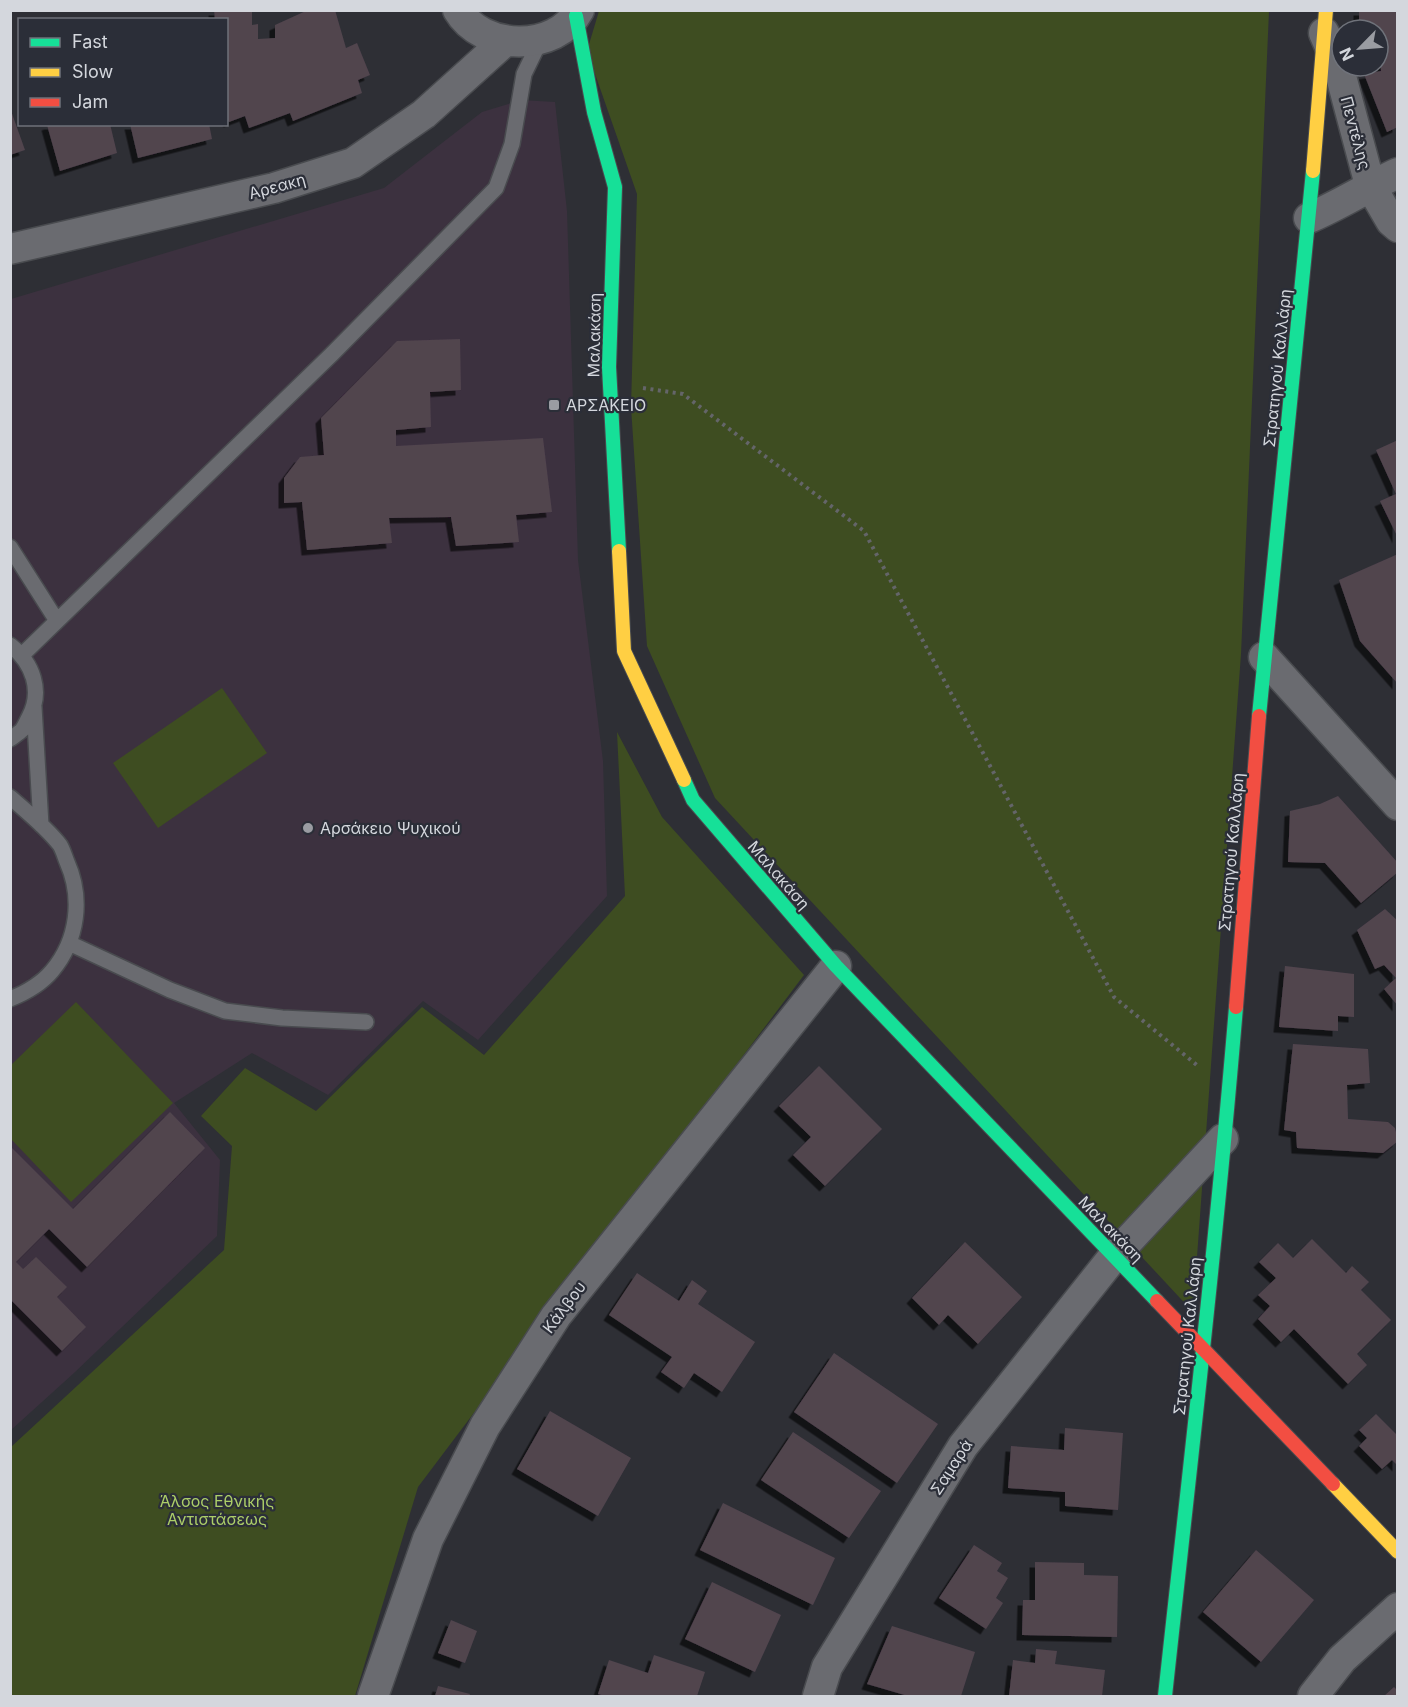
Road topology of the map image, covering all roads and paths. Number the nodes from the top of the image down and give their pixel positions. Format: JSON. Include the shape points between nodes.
{"nodes":[{"id":1,"x":458,"y":10,"type":"edge"},
{"id":2,"x":578,"y":13,"type":"edge"},
{"id":3,"x":1325,"y":22,"type":"edge"},
{"id":4,"x":541,"y":39,"type":"junction"},
{"id":5,"x":505,"y":41,"type":"junction"},
{"id":6,"x":1398,"y":172,"type":"edge"},
{"id":7,"x":1370,"y":185,"type":"junction"},
{"id":8,"x":1309,"y":218,"type":"junction"},
{"id":9,"x":1398,"y":227,"type":"edge"},
{"id":10,"x":10,"y":249,"type":"edge"},
{"id":11,"x":610,"y":383,"type":"junction"},
{"id":12,"x":10,"y":547,"type":"edge"},
{"id":13,"x":57,"y":621,"type":"junction"},
{"id":14,"x":16,"y":650,"type":"edge"},
{"id":15,"x":1264,"y":657,"type":"junction"},
{"id":16,"x":34,"y":707,"type":"junction"},
{"id":17,"x":10,"y":739,"type":"edge"},
{"id":18,"x":10,"y":796,"type":"edge"},
{"id":19,"x":1398,"y":805,"type":"edge"},
{"id":20,"x":41,"y":825,"type":"junction"},
{"id":21,"x":69,"y":943,"type":"junction"},
{"id":22,"x":836,"y":966,"type":"junction"},
{"id":23,"x":10,"y":999,"type":"edge"},
{"id":24,"x":366,"y":1022,"type":"dead end"},
{"id":25,"x":1229,"y":1091,"type":"junction"},
{"id":26,"x":1223,"y":1139,"type":"junction"},
{"id":27,"x":1114,"y":1256,"type":"junction"},
{"id":28,"x":1203,"y":1350,"type":"junction"},
{"id":29,"x":1398,"y":1552,"type":"edge"},
{"id":30,"x":1398,"y":1608,"type":"edge"},
{"id":31,"x":373,"y":1696,"type":"edge"},
{"id":32,"x":818,"y":1696,"type":"edge"},
{"id":33,"x":1165,"y":1696,"type":"edge"},
{"id":34,"x":1313,"y":1696,"type":"edge"}],
"edges":[{"from":1,"to":5,"type":"street","via":[[481,32]]},
{"from":2,"to":4,"type":"street","via":[[561,30]]},
{"from":2,"to":11,"type":"street","name":"Μαλακάση","via":[[594,112],[615,186]]},
{"from":3,"to":7,"type":"street","name":"Πεντέλης"},
{"from":3,"to":8,"type":"street","name":"Στρατηγού Καλλάρη"},
{"from":4,"to":5,"type":"street"},
{"from":4,"to":13,"type":"lane","via":[[524,74],[512,144],[496,188],[332,354]]},
{"from":5,"to":10,"type":"street","name":"Αρεακη","via":[[424,114],[353,163],[274,188]]},
{"from":6,"to":7,"type":"street"},
{"from":7,"to":8,"type":"street"},
{"from":7,"to":9,"type":"street","name":"Πεντέλης"},
{"from":8,"to":15,"type":"street","name":"Στρατηγού Καλλάρη"},
{"from":11,"to":22,"type":"street","name":"Μαλακάση","via":[[624,651],[693,800]]},
{"from":11,"to":25,"type":"path","via":[[683,394],[864,531],[1114,997]]},
{"from":12,"to":13,"type":"lane"},
{"from":13,"to":14,"type":"lane"},
{"from":14,"to":16,"type":"lane","via":[[32,671]]},
{"from":15,"to":19,"type":"street"},
{"from":15,"to":25,"type":"street","name":"Στρατηγού Καλλάρη"},
{"from":16,"to":17,"type":"lane","via":[[24,728]]},
{"from":16,"to":20,"type":"lane"},
{"from":18,"to":20,"type":"lane"},
{"from":20,"to":21,"type":"lane","via":[[61,847],[74,877],[77,910]]},
{"from":21,"to":23,"type":"lane","via":[[52,971],[26,992]]},
{"from":21,"to":24,"type":"lane","via":[[225,1011]]},
{"from":22,"to":27,"type":"street","name":"Μαλακάση"},
{"from":22,"to":31,"type":"street","name":"Κάλβου","via":[[556,1316],[491,1416],[428,1539]]},
{"from":25,"to":26,"type":"street","name":"Στρατηγού Καλλάρη"},
{"from":26,"to":27,"type":"street","name":"Σαμαρά"},
{"from":26,"to":28,"type":"street","name":"Στρατηγού Καλλάρη"},
{"from":27,"to":28,"type":"street","name":"Μαλακάση"},
{"from":27,"to":32,"type":"street","name":"Σαμαρά","via":[[963,1446],[827,1667]]},
{"from":28,"to":29,"type":"street","name":"Μαλακάση"},
{"from":28,"to":33,"type":"street","name":"Στρατηγού Καλλάρη"},
{"from":30,"to":34,"type":"street","via":[[1341,1659]]}]}
